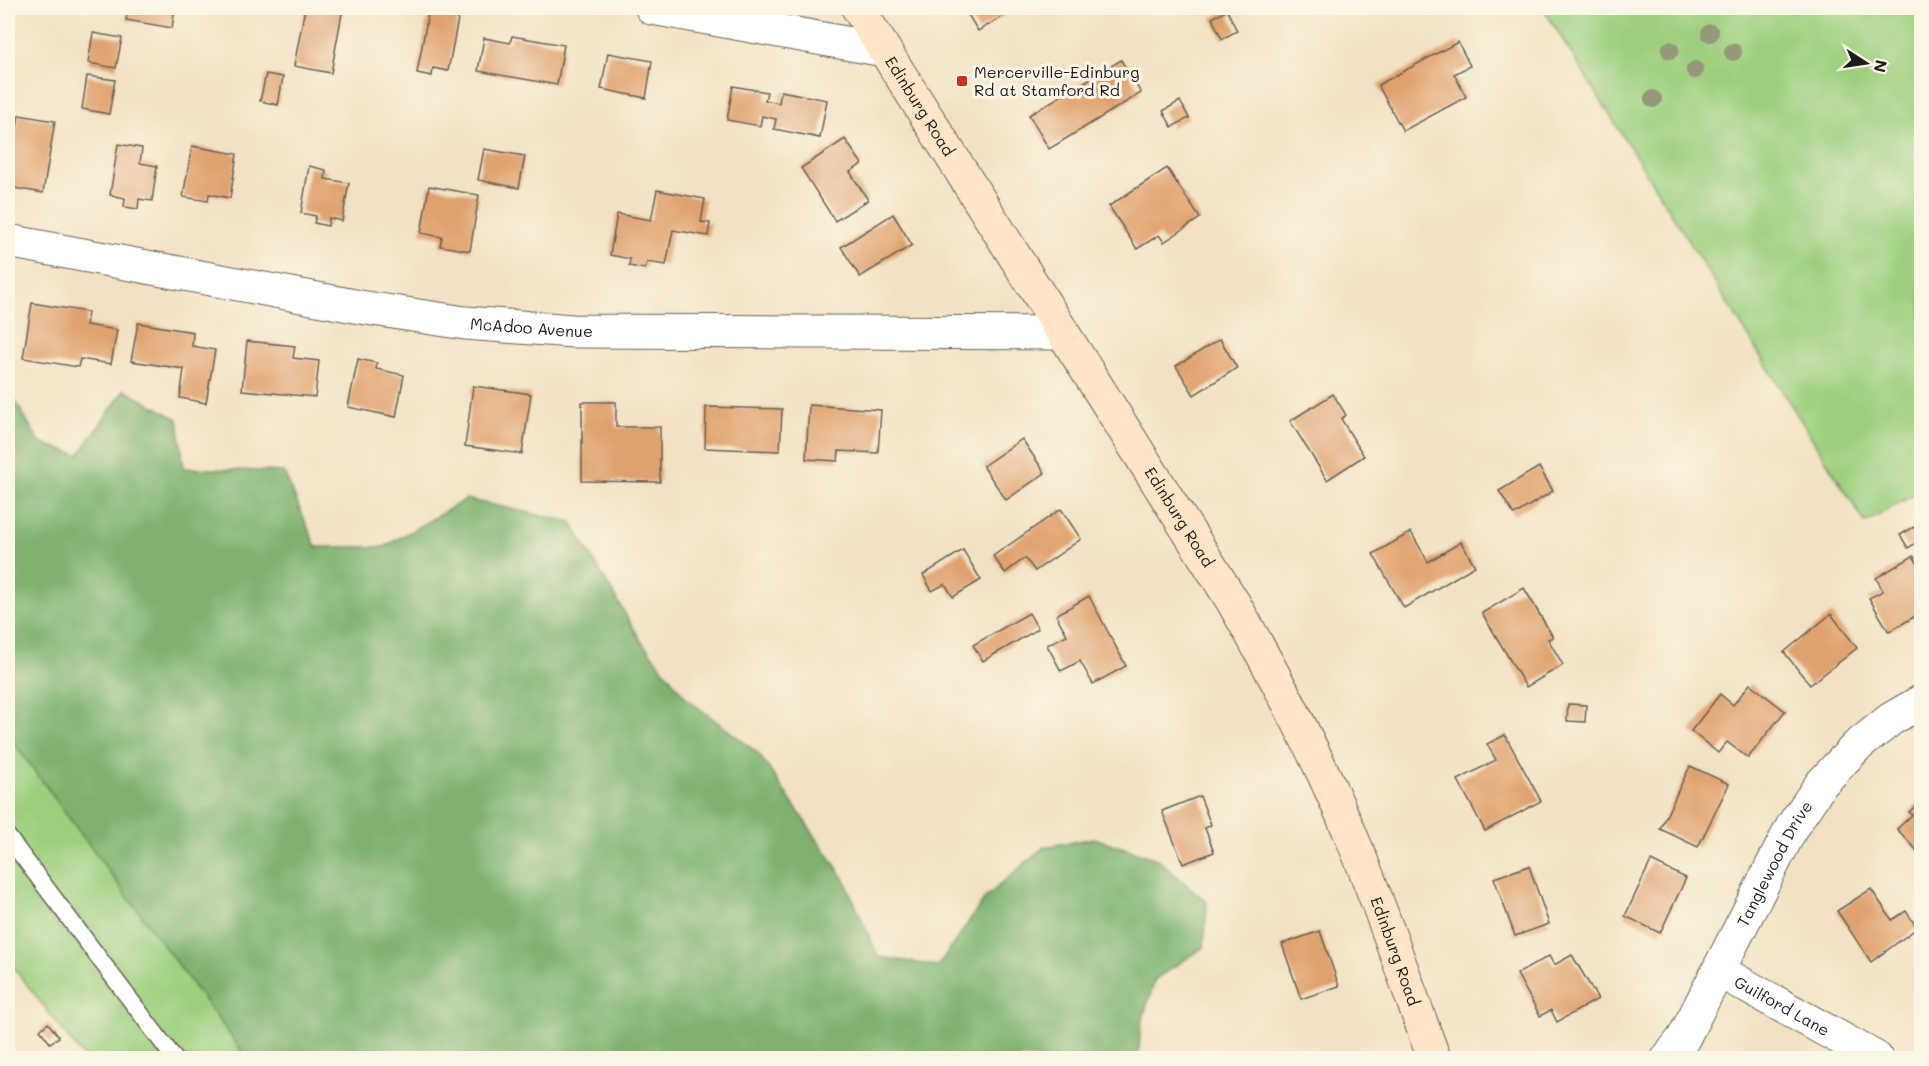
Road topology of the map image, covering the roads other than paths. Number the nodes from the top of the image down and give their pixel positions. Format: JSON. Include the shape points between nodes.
{"nodes":[{"id":1,"x":652,"y":8,"type":"edge"},
{"id":2,"x":858,"y":8,"type":"edge"},
{"id":3,"x":884,"y":50,"type":"junction"},
{"id":4,"x":8,"y":241,"type":"edge"},
{"id":5,"x":1062,"y":333,"type":"junction"},
{"id":6,"x":1922,"y":700,"type":"edge"},
{"id":7,"x":8,"y":837,"type":"edge"},
{"id":8,"x":1719,"y":970,"type":"junction"},
{"id":9,"x":174,"y":1059,"type":"edge"},
{"id":10,"x":1434,"y":1059,"type":"edge"},
{"id":11,"x":1668,"y":1059,"type":"edge"},
{"id":12,"x":1876,"y":1059,"type":"edge"}],
"edges":[{"from":1,"to":3,"type":"street"},
{"from":2,"to":3,"type":"main road","name":"Edinburg Road"},
{"from":3,"to":5,"type":"main road","name":"Edinburg Road"},
{"from":4,"to":5,"type":"street","name":"McAdoo Avenue","via":[[465,323],[573,331]]},
{"from":5,"to":10,"type":"main road","name":"Edinburg Road","via":[[1233,602],[1278,682],[1357,850]]},
{"from":6,"to":8,"type":"street","name":"Tanglewood Drive","via":[[1856,747],[1821,784],[1793,825]]},
{"from":7,"to":9,"type":"lane"},
{"from":8,"to":11,"type":"street","name":"Tanglewood Drive","via":[[1683,1039]]},
{"from":8,"to":12,"type":"street","name":"Guilford Lane"}]}
